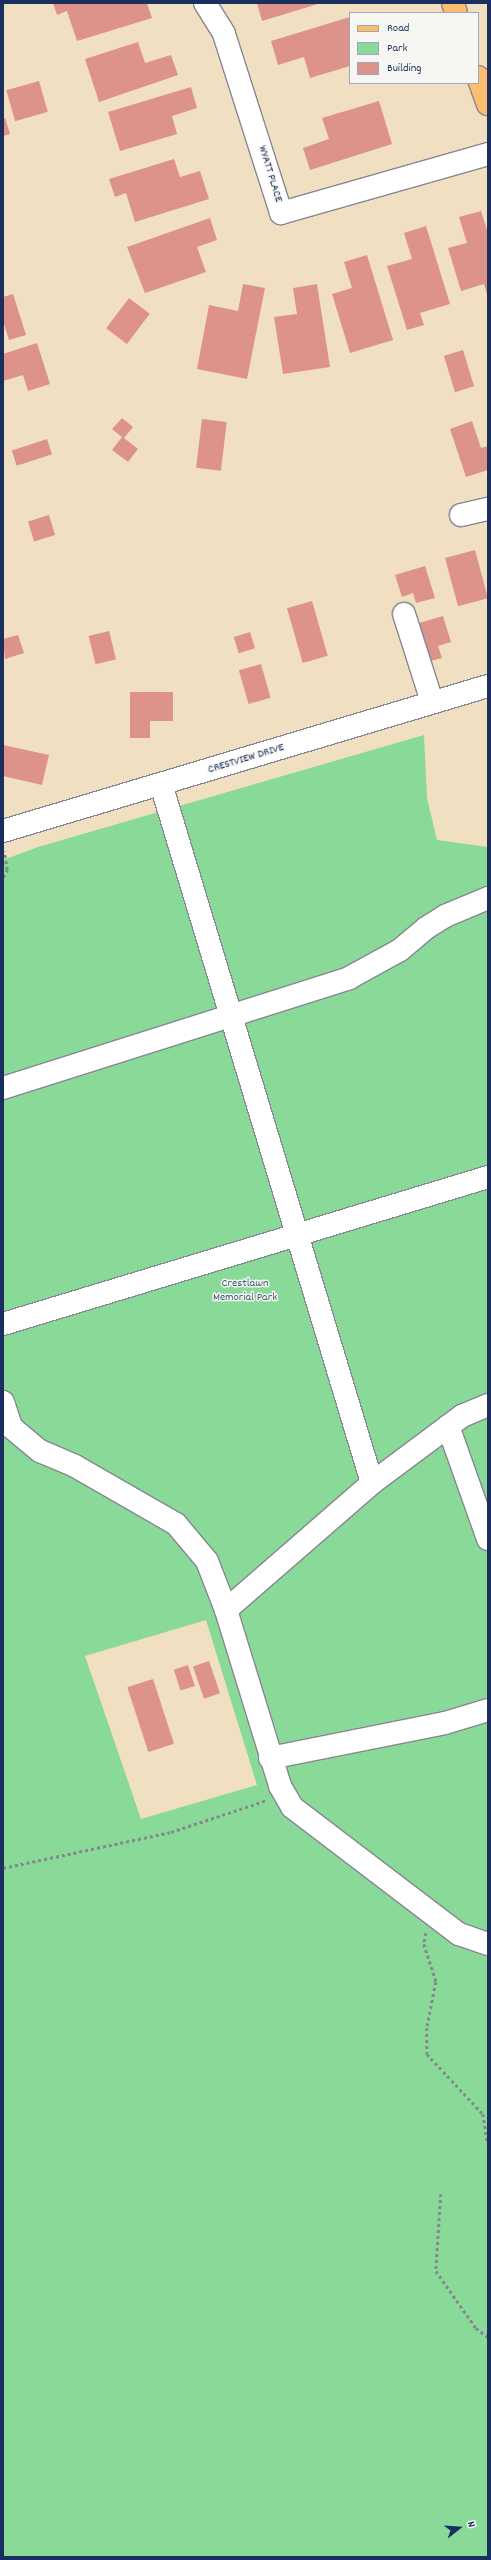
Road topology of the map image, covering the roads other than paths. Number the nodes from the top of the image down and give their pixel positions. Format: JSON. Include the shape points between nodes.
{"nodes":[{"id":1,"x":205,"y":3,"type":"edge"},
{"id":2,"x":479,"y":80,"type":"edge"},
{"id":3,"x":488,"y":104,"type":"edge"},
{"id":4,"x":488,"y":154,"type":"edge"},
{"id":5,"x":488,"y":509,"type":"edge"},
{"id":6,"x":461,"y":515,"type":"dead end"},
{"id":7,"x":404,"y":614,"type":"dead end"},
{"id":8,"x":488,"y":686,"type":"edge"},
{"id":9,"x":432,"y":702,"type":"junction"},
{"id":10,"x":162,"y":784,"type":"junction"},
{"id":11,"x":3,"y":831,"type":"edge"},
{"id":12,"x":488,"y":898,"type":"edge"},
{"id":13,"x":232,"y":1017,"type":"junction"},
{"id":14,"x":3,"y":1088,"type":"edge"},
{"id":15,"x":488,"y":1177,"type":"edge"},
{"id":16,"x":297,"y":1234,"type":"junction"},
{"id":17,"x":3,"y":1324,"type":"edge"},
{"id":18,"x":3,"y":1402,"type":"edge"},
{"id":19,"x":488,"y":1405,"type":"edge"},
{"id":20,"x":448,"y":1426,"type":"junction"},
{"id":21,"x":372,"y":1483,"type":"junction"},
{"id":22,"x":488,"y":1539,"type":"edge"},
{"id":23,"x":226,"y":1610,"type":"junction"},
{"id":24,"x":488,"y":1710,"type":"edge"},
{"id":25,"x":270,"y":1758,"type":"junction"},
{"id":26,"x":488,"y":1944,"type":"edge"}],
"edges":[{"from":1,"to":4,"type":"street","name":"WYATT PLACE","via":[[224,34],[281,213]]},
{"from":2,"to":3,"type":"main road"},
{"from":5,"to":6,"type":"street"},
{"from":7,"to":9,"type":"street"},
{"from":8,"to":9,"type":"street","name":"CRESTVIEW DRIVE"},
{"from":9,"to":10,"type":"street","name":"CRESTVIEW DRIVE"},
{"from":10,"to":11,"type":"street","name":"CRESTVIEW DRIVE"},
{"from":10,"to":13,"type":"street"},
{"from":12,"to":13,"type":"street","via":[[445,916],[400,950],[349,978]]},
{"from":13,"to":14,"type":"street"},
{"from":13,"to":16,"type":"street"},
{"from":15,"to":16,"type":"street"},
{"from":16,"to":17,"type":"street"},
{"from":16,"to":21,"type":"street"},
{"from":18,"to":23,"type":"street","via":[[11,1427],[40,1451],[75,1466],[176,1524],[207,1561]]},
{"from":19,"to":20,"type":"street"},
{"from":20,"to":21,"type":"street"},
{"from":20,"to":22,"type":"street"},
{"from":21,"to":23,"type":"street"},
{"from":23,"to":25,"type":"street"},
{"from":24,"to":25,"type":"street","via":[[445,1723]]},
{"from":25,"to":26,"type":"street","via":[[292,1807],[459,1934]]}]}
